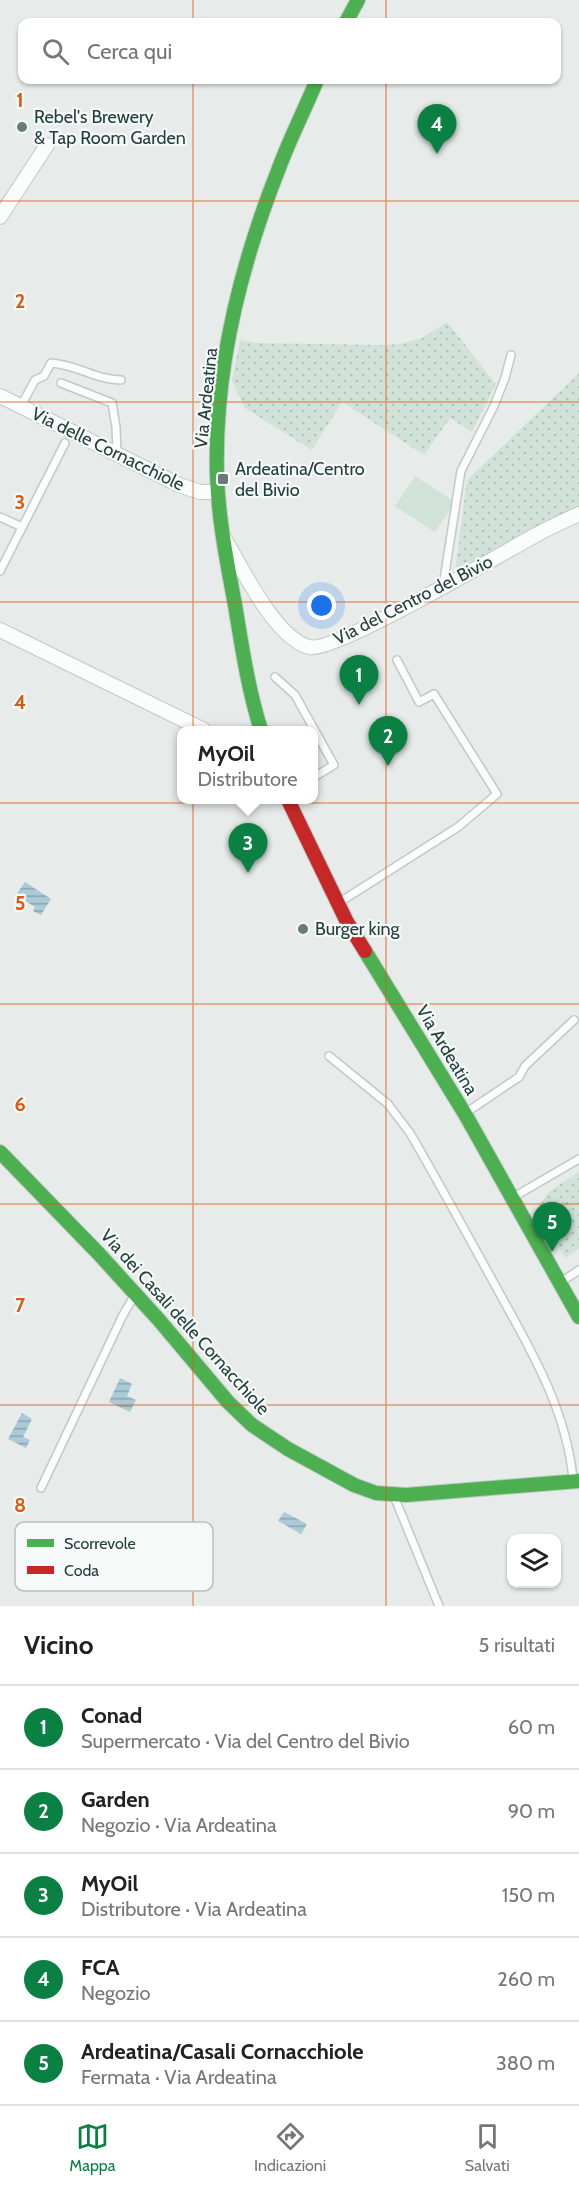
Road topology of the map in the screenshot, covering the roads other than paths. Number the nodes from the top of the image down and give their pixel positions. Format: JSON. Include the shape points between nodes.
{"nodes":[{"id":1,"x":358,"y":0,"type":"edge"},
{"id":2,"x":348,"y":18,"type":"edge"},
{"id":3,"x":316,"y":84,"type":"edge"},
{"id":4,"x":47,"y":145,"type":"dead end"},
{"id":5,"x":0,"y":217,"type":"edge"},
{"id":6,"x":511,"y":355,"type":"dead end"},
{"id":7,"x":121,"y":380,"type":"dead end"},
{"id":8,"x":61,"y":383,"type":"dead end"},
{"id":9,"x":0,"y":396,"type":"edge"},
{"id":10,"x":21,"y":406,"type":"junction"},
{"id":11,"x":64,"y":443,"type":"dead end"},
{"id":12,"x":117,"y":454,"type":"junction"},
{"id":13,"x":218,"y":492,"type":"junction"},
{"id":14,"x":579,"y":514,"type":"edge"},
{"id":15,"x":0,"y":517,"type":"edge"},
{"id":16,"x":22,"y":527,"type":"junction"},
{"id":17,"x":223,"y":536,"type":"junction"},
{"id":18,"x":0,"y":571,"type":"edge"},
{"id":19,"x":443,"y":586,"type":"junction"},
{"id":20,"x":0,"y":630,"type":"edge"},
{"id":21,"x":397,"y":660,"type":"dead end"},
{"id":22,"x":275,"y":677,"type":"dead end"},
{"id":23,"x":196,"y":726,"type":"edge"},
{"id":24,"x":260,"y":726,"type":"edge"},
{"id":25,"x":312,"y":726,"type":"edge"},
{"id":26,"x":318,"y":736,"type":"edge"},
{"id":27,"x":318,"y":775,"type":"edge"},
{"id":28,"x":290,"y":804,"type":"edge"},
{"id":29,"x":338,"y":904,"type":"junction"},
{"id":30,"x":574,"y":1020,"type":"dead end"},
{"id":31,"x":329,"y":1056,"type":"dead end"},
{"id":32,"x":465,"y":1114,"type":"junction"},
{"id":33,"x":0,"y":1152,"type":"edge"},
{"id":34,"x":579,"y":1160,"type":"edge"},
{"id":35,"x":512,"y":1198,"type":"junction"},
{"id":36,"x":579,"y":1270,"type":"edge"},
{"id":37,"x":561,"y":1282,"type":"junction"},
{"id":38,"x":135,"y":1293,"type":"junction"},
{"id":39,"x":579,"y":1317,"type":"edge"},
{"id":40,"x":576,"y":1481,"type":"edge"},
{"id":41,"x":41,"y":1488,"type":"dead end"},
{"id":42,"x":394,"y":1496,"type":"junction"},
{"id":43,"x":439,"y":1606,"type":"edge"}],
"edges":[{"from":1,"to":2,"type":"main road"},
{"from":3,"to":13,"type":"main road","name":"Via Ardeatina","via":[[268,196],[241,291],[222,388]]},
{"from":4,"to":5,"type":"street"},
{"from":6,"to":19,"type":"lane","via":[[494,406],[461,471]]},
{"from":7,"to":10,"type":"lane","via":[[105,380],[65,364],[51,363],[44,376],[35,380]]},
{"from":8,"to":12,"type":"lane","via":[[112,403]]},
{"from":9,"to":10,"type":"street","name":"Via delle Cornacchiole"},
{"from":10,"to":12,"type":"street","name":"Via delle Cornacchiole"},
{"from":11,"to":16,"type":"lane"},
{"from":12,"to":13,"type":"street","name":"Via delle Cornacchiole","via":[[184,487]]},
{"from":13,"to":17,"type":"main road","name":"Via Ardeatina"},
{"from":14,"to":19,"type":"street","name":"Via del Centro del Bivio"},
{"from":15,"to":16,"type":"lane"},
{"from":16,"to":18,"type":"lane"},
{"from":17,"to":19,"type":"street","name":"Via del Centro del Bivio","via":[[263,606],[286,632],[309,647],[344,638]]},
{"from":17,"to":24,"type":"main road","name":"Via Ardeatina"},
{"from":20,"to":23,"type":"street"},
{"from":21,"to":29,"type":"lane","via":[[419,702],[434,694],[497,794],[458,827]]},
{"from":22,"to":25,"type":"lane","via":[[295,695]]},
{"from":26,"to":27,"type":"lane","via":[[334,765]]},
{"from":28,"to":29,"type":"main road","name":"Via Ardeatina"},
{"from":29,"to":32,"type":"main road","name":"Via Ardeatina"},
{"from":30,"to":32,"type":"lane","via":[[525,1066],[519,1077]]},
{"from":31,"to":40,"type":"lane","via":[[388,1104],[416,1143],[541,1370],[562,1421]]},
{"from":32,"to":35,"type":"main road","name":"Via Ardeatina"},
{"from":33,"to":38,"type":"main road","name":"Via dei Casali delle Cornacchiole"},
{"from":34,"to":35,"type":"lane"},
{"from":35,"to":37,"type":"main road","name":"Via Ardeatina"},
{"from":36,"to":37,"type":"lane"},
{"from":37,"to":39,"type":"main road","name":"Via Ardeatina"},
{"from":38,"to":41,"type":"lane"},
{"from":38,"to":42,"type":"main road","name":"Via dei Casali delle Cornacchiole","via":[[252,1425],[354,1485]]},
{"from":40,"to":42,"type":"main road","name":"Via dei Casali delle Cornacchiole"},
{"from":42,"to":43,"type":"lane"}]}
